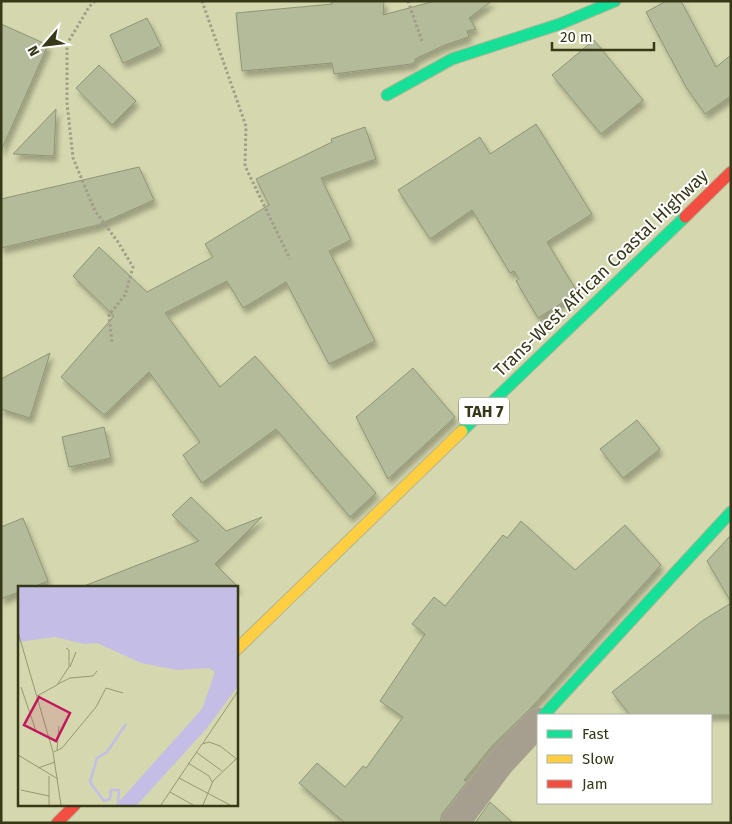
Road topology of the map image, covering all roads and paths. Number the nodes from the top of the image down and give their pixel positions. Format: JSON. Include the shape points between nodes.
{"nodes":[{"id":1,"x":96,"y":1,"type":"edge"},
{"id":2,"x":202,"y":1,"type":"edge"},
{"id":3,"x":408,"y":1,"type":"edge"},
{"id":4,"x":615,"y":1,"type":"edge"},
{"id":5,"x":434,"y":70,"type":"junction"},
{"id":6,"x":387,"y":95,"type":"dead end"},
{"id":7,"x":731,"y":172,"type":"edge"},
{"id":8,"x":290,"y":259,"type":"dead end"},
{"id":9,"x":112,"y":343,"type":"dead end"},
{"id":10,"x":731,"y":512,"type":"edge"},
{"id":11,"x":238,"y":648,"type":"edge"},
{"id":12,"x":545,"y":714,"type":"edge"},
{"id":13,"x":537,"y":723,"type":"edge"},
{"id":14,"x":74,"y":806,"type":"edge"},
{"id":15,"x":57,"y":823,"type":"edge"},
{"id":16,"x":455,"y":823,"type":"edge"}],
"edges":[{"from":1,"to":9,"type":"path","via":[[66,44],[67,103],[73,158],[95,211],[134,268],[125,295],[109,314]]},
{"from":2,"to":8,"type":"path","via":[[246,126],[245,166]]},
{"from":3,"to":5,"type":"path"},
{"from":4,"to":5,"type":"main road","via":[[560,24],[452,59]]},
{"from":5,"to":6,"type":"main road"},
{"from":7,"to":11,"type":"main road","name":"Trans-West African Coastal Highway","number":"TAH 7"},
{"from":10,"to":12,"type":"main road"},
{"from":13,"to":16,"type":"street","via":[[500,763]]},
{"from":14,"to":15,"type":"main road"}]}
